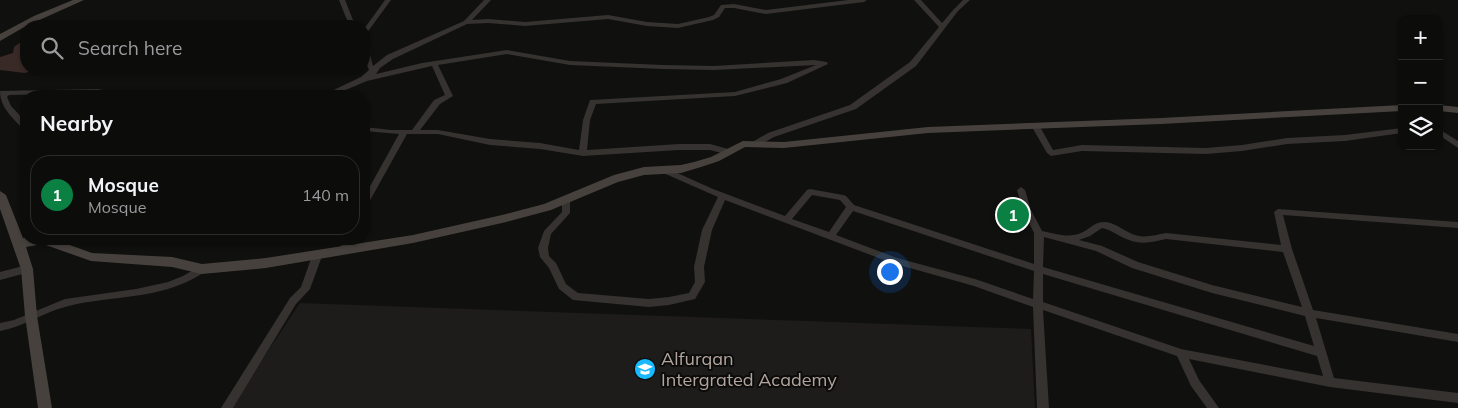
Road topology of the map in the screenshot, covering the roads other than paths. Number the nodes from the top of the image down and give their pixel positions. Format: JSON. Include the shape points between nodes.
{"nodes":[{"id":1,"x":80,"y":0,"type":"edge"},
{"id":2,"x":342,"y":0,"type":"edge"},
{"id":3,"x":388,"y":0,"type":"edge"},
{"id":4,"x":488,"y":0,"type":"edge"},
{"id":5,"x":864,"y":0,"type":"edge"},
{"id":6,"x":918,"y":0,"type":"edge"},
{"id":7,"x":964,"y":1,"type":"edge"},
{"id":8,"x":34,"y":20,"type":"edge"},
{"id":9,"x":350,"y":20,"type":"edge"},
{"id":10,"x":466,"y":22,"type":"junction"},
{"id":11,"x":370,"y":25,"type":"edge"},
{"id":12,"x":943,"y":28,"type":"junction"},
{"id":13,"x":20,"y":29,"type":"edge"},
{"id":14,"x":0,"y":38,"type":"edge"},
{"id":15,"x":434,"y":63,"type":"junction"},
{"id":16,"x":370,"y":66,"type":"edge"},
{"id":17,"x":373,"y":72,"type":"junction"},
{"id":18,"x":370,"y":74,"type":"edge"},
{"id":19,"x":369,"y":75,"type":"edge"},
{"id":20,"x":364,"y":79,"type":"junction"},
{"id":21,"x":339,"y":90,"type":"edge"},
{"id":22,"x":20,"y":92,"type":"edge"},
{"id":23,"x":3,"y":93,"type":"edge"},
{"id":24,"x":1398,"y":108,"type":"edge"},
{"id":25,"x":1443,"y":108,"type":"edge"},
{"id":26,"x":1458,"y":110,"type":"edge"},
{"id":27,"x":20,"y":120,"type":"edge"},
{"id":28,"x":1036,"y":126,"type":"junction"},
{"id":29,"x":370,"y":129,"type":"edge"},
{"id":30,"x":415,"y":131,"type":"junction"},
{"id":31,"x":1398,"y":131,"type":"edge"},
{"id":32,"x":404,"y":132,"type":"junction"},
{"id":33,"x":1443,"y":134,"type":"edge"},
{"id":34,"x":757,"y":143,"type":"junction"},
{"id":35,"x":1458,"y":145,"type":"edge"},
{"id":36,"x":729,"y":152,"type":"junction"},
{"id":37,"x":583,"y":153,"type":"junction"},
{"id":38,"x":664,"y":170,"type":"junction"},
{"id":39,"x":1021,"y":190,"type":"dead end"},
{"id":40,"x":370,"y":193,"type":"edge"},
{"id":41,"x":0,"y":195,"type":"edge"},
{"id":42,"x":723,"y":196,"type":"junction"},
{"id":43,"x":566,"y":199,"type":"junction"},
{"id":44,"x":851,"y":207,"type":"junction"},
{"id":45,"x":786,"y":220,"type":"junction"},
{"id":46,"x":1458,"y":225,"type":"edge"},
{"id":47,"x":1039,"y":233,"type":"junction"},
{"id":48,"x":831,"y":236,"type":"junction"},
{"id":49,"x":1068,"y":239,"type":"junction"},
{"id":50,"x":18,"y":245,"type":"joint"},
{"id":51,"x":60,"y":245,"type":"edge"},
{"id":52,"x":346,"y":245,"type":"edge"},
{"id":53,"x":1287,"y":248,"type":"junction"},
{"id":54,"x":343,"y":252,"type":"junction"},
{"id":55,"x":317,"y":256,"type":"junction"},
{"id":56,"x":1039,"y":268,"type":"junction"},
{"id":57,"x":26,"y":269,"type":"junction"},
{"id":58,"x":202,"y":269,"type":"junction"},
{"id":59,"x":0,"y":276,"type":"edge"},
{"id":60,"x":1038,"y":306,"type":"junction"},
{"id":61,"x":1309,"y":313,"type":"junction"},
{"id":62,"x":31,"y":316,"type":"junction"},
{"id":63,"x":0,"y":327,"type":"edge"},
{"id":64,"x":1458,"y":338,"type":"edge"},
{"id":65,"x":1319,"y":352,"type":"junction"},
{"id":66,"x":1181,"y":353,"type":"junction"},
{"id":67,"x":1330,"y":382,"type":"junction"},
{"id":68,"x":1458,"y":398,"type":"edge"},
{"id":69,"x":45,"y":408,"type":"edge"},
{"id":70,"x":227,"y":408,"type":"edge"},
{"id":71,"x":1043,"y":408,"type":"edge"},
{"id":72,"x":1213,"y":408,"type":"edge"}],
"edges":[{"from":1,"to":8,"type":"street"},
{"from":2,"to":9,"type":"street"},
{"from":3,"to":11,"type":"street"},
{"from":4,"to":10,"type":"street"},
{"from":5,"to":10,"type":"street","via":[[766,12],[723,6],[711,19],[678,26],[608,17],[525,24],[488,20]]},
{"from":6,"to":12,"type":"street"},
{"from":7,"to":12,"type":"street"},
{"from":10,"to":17,"type":"street","via":[[390,57]]},
{"from":12,"to":34,"type":"street","via":[[912,64],[853,107],[771,135]]},
{"from":13,"to":14,"type":"street"},
{"from":15,"to":20,"type":"street"},
{"from":15,"to":30,"type":"street","via":[[449,96],[437,102]]},
{"from":15,"to":37,"type":"street","via":[[507,52],[570,63],[663,67],[824,64],[784,81],[735,94],[593,102],[585,123]]},
{"from":16,"to":17,"type":"street"},
{"from":17,"to":18,"type":"street"},
{"from":19,"to":20,"type":"street"},
{"from":20,"to":21,"type":"street"},
{"from":22,"to":23,"type":"street"},
{"from":23,"to":27,"type":"street","via":[[8,107]]},
{"from":24,"to":28,"type":"street"},
{"from":25,"to":26,"type":"street"},
{"from":28,"to":31,"type":"street","via":[[1051,154],[1082,148],[1206,151]]},
{"from":28,"to":34,"type":"street","via":[[909,132],[784,144]]},
{"from":29,"to":32,"type":"street"},
{"from":30,"to":32,"type":"street"},
{"from":30,"to":37,"type":"street"},
{"from":32,"to":40,"type":"street"},
{"from":33,"to":35,"type":"street"},
{"from":34,"to":36,"type":"street","via":[[743,144]]},
{"from":36,"to":37,"type":"street","via":[[710,146]]},
{"from":36,"to":38,"type":"street","via":[[697,165]]},
{"from":38,"to":42,"type":"street"},
{"from":38,"to":43,"type":"street","via":[[644,171],[614,179]]},
{"from":39,"to":47,"type":"street"},
{"from":41,"to":50,"type":"street"},
{"from":42,"to":43,"type":"street","via":[[707,230],[699,267],[700,282],[692,296],[649,303],[576,297],[562,286],[543,248],[547,233],[566,213]]},
{"from":42,"to":45,"type":"street"},
{"from":43,"to":54,"type":"street","via":[[547,207],[413,240]]},
{"from":44,"to":45,"type":"street","via":[[844,198],[810,192]]},
{"from":44,"to":48,"type":"street"},
{"from":44,"to":56,"type":"street"},
{"from":45,"to":48,"type":"street"},
{"from":46,"to":53,"type":"street","via":[[1281,211],[1277,214]]},
{"from":47,"to":49,"type":"street"},
{"from":47,"to":56,"type":"street"},
{"from":48,"to":60,"type":"street","via":[[895,261],[975,283]]},
{"from":49,"to":53,"type":"street","via":[[1087,234],[1102,225],[1132,238],[1150,240],[1166,236]]},
{"from":49,"to":61,"type":"street","via":[[1099,248],[1135,265],[1212,289]]},
{"from":50,"to":57,"type":"street"},
{"from":51,"to":58,"type":"street","via":[[91,257],[172,262]]},
{"from":52,"to":54,"type":"street"},
{"from":53,"to":61,"type":"street"},
{"from":54,"to":55,"type":"street"},
{"from":55,"to":58,"type":"street"},
{"from":55,"to":70,"type":"street","via":[[305,289],[293,301]]},
{"from":56,"to":60,"type":"street"},
{"from":56,"to":65,"type":"street"},
{"from":57,"to":59,"type":"street"},
{"from":57,"to":62,"type":"street"},
{"from":58,"to":62,"type":"street","via":[[171,286],[68,302]]},
{"from":60,"to":66,"type":"street"},
{"from":60,"to":71,"type":"street"},
{"from":61,"to":64,"type":"street"},
{"from":61,"to":65,"type":"street"},
{"from":62,"to":63,"type":"street"},
{"from":62,"to":69,"type":"street"},
{"from":65,"to":67,"type":"street"},
{"from":66,"to":67,"type":"street"},
{"from":66,"to":72,"type":"street","via":[[1195,383]]},
{"from":67,"to":68,"type":"street"}]}
